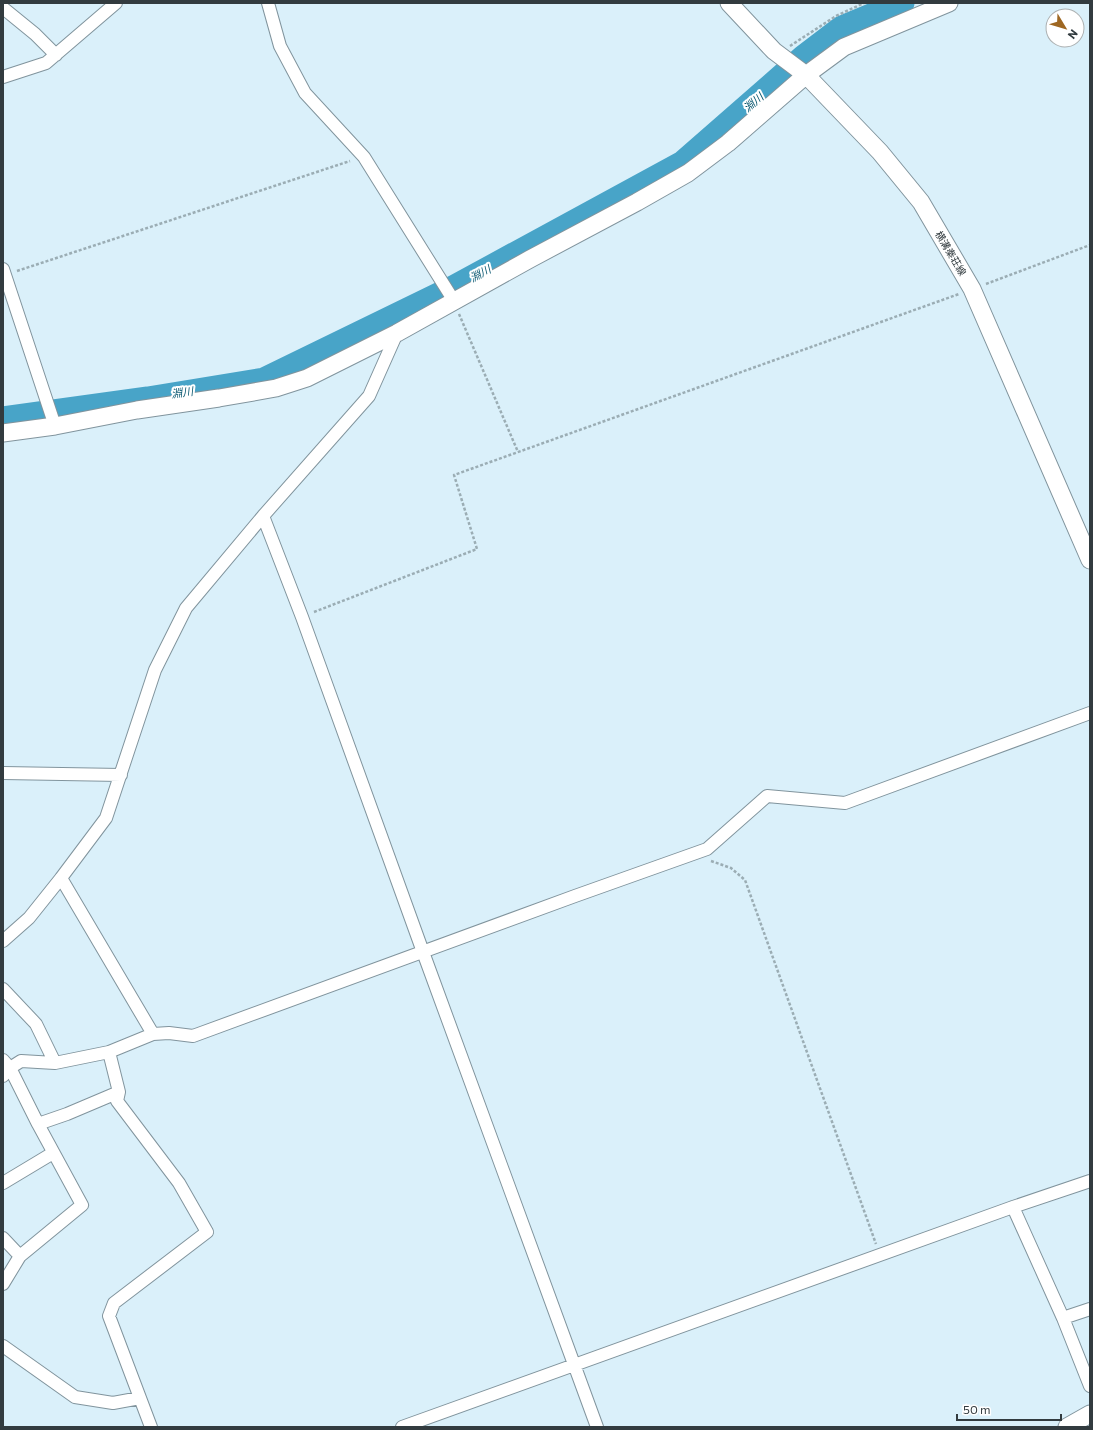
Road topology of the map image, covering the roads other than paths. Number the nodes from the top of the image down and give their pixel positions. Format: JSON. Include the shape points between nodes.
{"nodes":[{"id":1,"x":116,"y":3,"type":"edge"},
{"id":2,"x":268,"y":3,"type":"edge"},
{"id":3,"x":729,"y":3,"type":"edge"},
{"id":4,"x":949,"y":3,"type":"edge"},
{"id":5,"x":3,"y":8,"type":"edge"},
{"id":6,"x":56,"y":56,"type":"junction"},
{"id":7,"x":806,"y":75,"type":"junction"},
{"id":8,"x":3,"y":77,"type":"edge"},
{"id":9,"x":4,"y":272,"type":"edge"},
{"id":10,"x":454,"y":301,"type":"junction"},
{"id":11,"x":397,"y":333,"type":"junction"},
{"id":12,"x":55,"y":426,"type":"junction"},
{"id":13,"x":3,"y":433,"type":"edge"},
{"id":14,"x":263,"y":516,"type":"junction"},
{"id":15,"x":1090,"y":560,"type":"edge"},
{"id":16,"x":1090,"y":713,"type":"edge"},
{"id":17,"x":3,"y":773,"type":"edge"},
{"id":18,"x":120,"y":775,"type":"junction"},
{"id":19,"x":61,"y":878,"type":"junction"},
{"id":20,"x":3,"y":941,"type":"edge"},
{"id":21,"x":423,"y":952,"type":"junction"},
{"id":22,"x":3,"y":989,"type":"edge"},
{"id":23,"x":153,"y":1034,"type":"junction"},
{"id":24,"x":109,"y":1052,"type":"junction"},
{"id":25,"x":56,"y":1063,"type":"junction"},
{"id":26,"x":5,"y":1068,"type":"edge"},
{"id":27,"x":119,"y":1092,"type":"junction"},
{"id":28,"x":38,"y":1124,"type":"junction"},
{"id":29,"x":53,"y":1153,"type":"junction"},
{"id":30,"x":1090,"y":1181,"type":"edge"},
{"id":31,"x":3,"y":1183,"type":"edge"},
{"id":32,"x":1013,"y":1207,"type":"junction"},
{"id":33,"x":3,"y":1238,"type":"edge"},
{"id":34,"x":20,"y":1256,"type":"junction"},
{"id":35,"x":3,"y":1284,"type":"edge"},
{"id":36,"x":1090,"y":1309,"type":"edge"},
{"id":37,"x":1063,"y":1318,"type":"junction"},
{"id":38,"x":3,"y":1346,"type":"edge"},
{"id":39,"x":574,"y":1365,"type":"junction"},
{"id":40,"x":1090,"y":1386,"type":"edge"},
{"id":41,"x":140,"y":1398,"type":"junction"},
{"id":42,"x":1090,"y":1414,"type":"edge"},
{"id":43,"x":151,"y":1427,"type":"edge"},
{"id":44,"x":402,"y":1427,"type":"edge"},
{"id":45,"x":597,"y":1427,"type":"edge"},
{"id":46,"x":1067,"y":1427,"type":"edge"}],
"edges":[{"from":1,"to":6,"type":"street"},
{"from":2,"to":10,"type":"street","via":[[280,46],[305,93],[364,156]]},
{"from":3,"to":7,"type":"street","name":"横溝秦荘線","via":[[774,51]]},
{"from":4,"to":7,"type":"street","via":[[844,47]]},
{"from":5,"to":6,"type":"street","via":[[35,34]]},
{"from":6,"to":8,"type":"street","via":[[46,63]]},
{"from":7,"to":10,"type":"street","via":[[728,143],[688,173]]},
{"from":7,"to":15,"type":"street","name":"横溝秦荘線","via":[[880,152],[921,202],[972,289]]},
{"from":9,"to":12,"type":"street"},
{"from":10,"to":11,"type":"street"},
{"from":11,"to":12,"type":"street","via":[[307,378],[276,388]]},
{"from":11,"to":14,"type":"street","via":[[369,396]]},
{"from":12,"to":13,"type":"street"},
{"from":14,"to":18,"type":"street","via":[[186,608],[155,670]]},
{"from":14,"to":21,"type":"street","via":[[302,616]]},
{"from":16,"to":21,"type":"street","via":[[845,803],[767,796],[707,849]]},
{"from":17,"to":18,"type":"street"},
{"from":18,"to":19,"type":"street","via":[[106,818]]},
{"from":19,"to":20,"type":"street","via":[[29,918]]},
{"from":19,"to":23,"type":"street"},
{"from":21,"to":23,"type":"street","via":[[193,1036]]},
{"from":21,"to":39,"type":"street"},
{"from":22,"to":25,"type":"street","via":[[36,1024]]},
{"from":23,"to":24,"type":"street"},
{"from":24,"to":25,"type":"street"},
{"from":24,"to":27,"type":"street"},
{"from":25,"to":26,"type":"street","via":[[21,1060]]},
{"from":26,"to":28,"type":"street"},
{"from":27,"to":28,"type":"street"},
{"from":27,"to":41,"type":"street","via":[[117,1101],[179,1183],[207,1232],[114,1303],[109,1316]]},
{"from":28,"to":29,"type":"street"},
{"from":29,"to":31,"type":"street"},
{"from":29,"to":34,"type":"street","via":[[82,1205]]},
{"from":30,"to":32,"type":"street"},
{"from":32,"to":37,"type":"street"},
{"from":32,"to":39,"type":"street"},
{"from":33,"to":34,"type":"street"},
{"from":34,"to":35,"type":"street"},
{"from":36,"to":37,"type":"street"},
{"from":37,"to":40,"type":"street"},
{"from":38,"to":41,"type":"street","via":[[75,1398],[113,1403]]},
{"from":39,"to":44,"type":"street"},
{"from":39,"to":45,"type":"street"},
{"from":41,"to":43,"type":"street"},
{"from":42,"to":46,"type":"street"}]}
